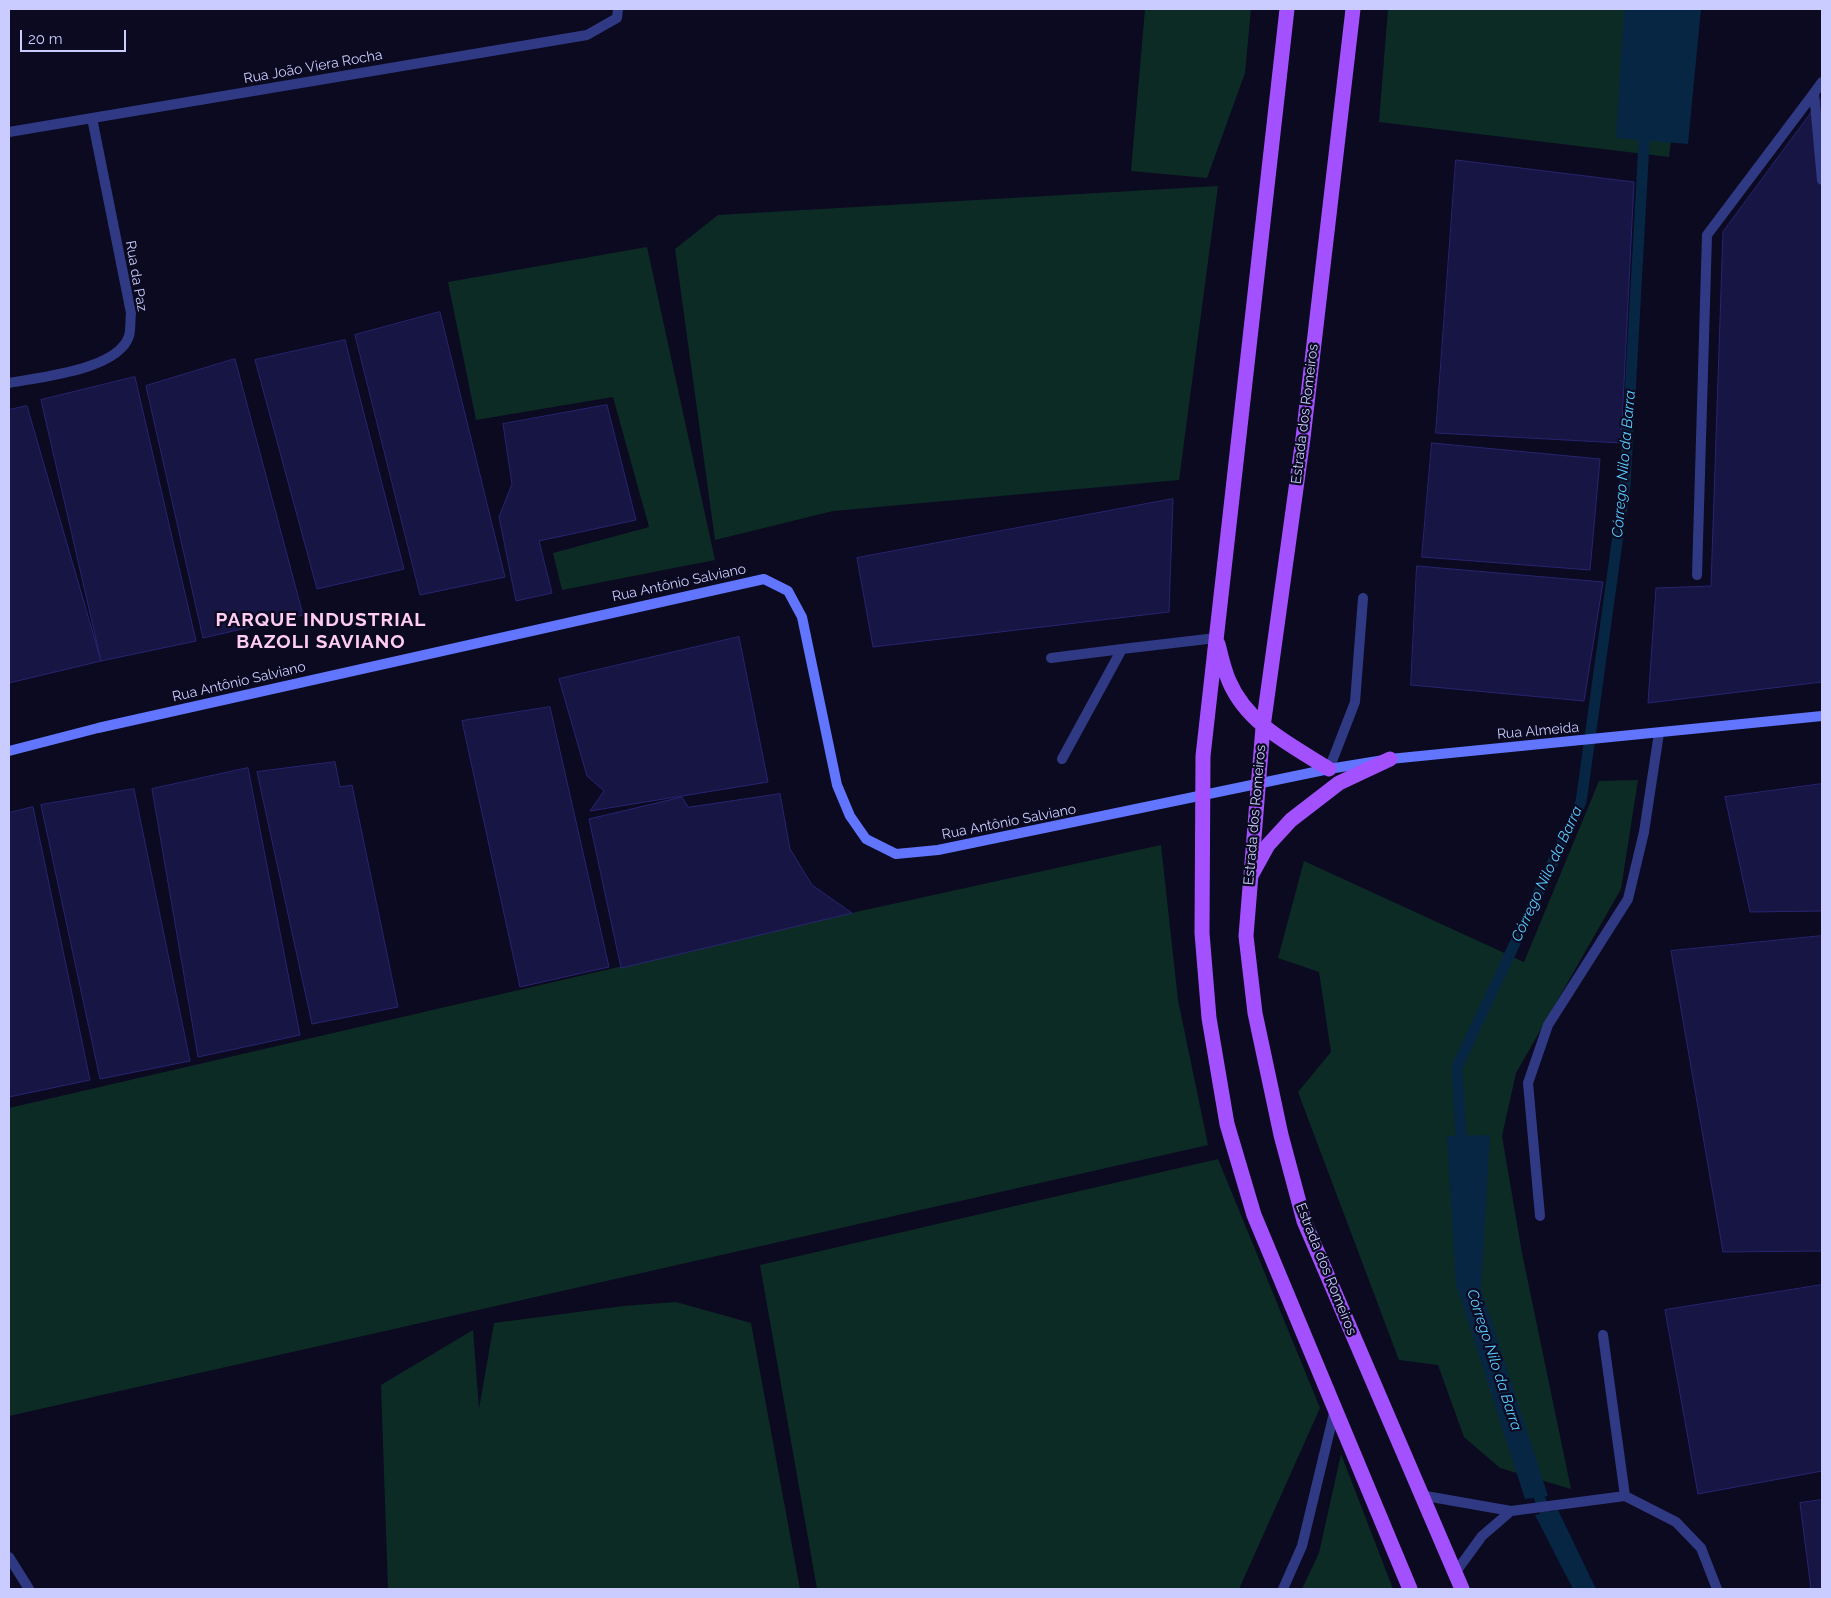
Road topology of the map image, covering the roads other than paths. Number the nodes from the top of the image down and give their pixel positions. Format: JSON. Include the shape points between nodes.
{"nodes":[{"id":1,"x":1287,"y":9,"type":"edge"},
{"id":2,"x":1353,"y":9,"type":"edge"},
{"id":3,"x":618,"y":13,"type":"edge"},
{"id":4,"x":1822,"y":82,"type":"edge"},
{"id":5,"x":1814,"y":93,"type":"junction"},
{"id":6,"x":92,"y":118,"type":"junction"},
{"id":7,"x":9,"y":132,"type":"edge"},
{"id":8,"x":1822,"y":180,"type":"edge"},
{"id":9,"x":9,"y":383,"type":"edge"},
{"id":10,"x":1697,"y":575,"type":"dead end"},
{"id":11,"x":1362,"y":598,"type":"dead end"},
{"id":12,"x":1216,"y":638,"type":"junction"},
{"id":13,"x":1122,"y":649,"type":"junction"},
{"id":14,"x":1051,"y":658,"type":"dead end"},
{"id":15,"x":1822,"y":716,"type":"edge"},
{"id":16,"x":1263,"y":727,"type":"junction"},
{"id":17,"x":1659,"y":733,"type":"junction"},
{"id":18,"x":9,"y":751,"type":"edge"},
{"id":19,"x":1062,"y":758,"type":"dead end"},
{"id":20,"x":1390,"y":759,"type":"junction"},
{"id":21,"x":1328,"y":769,"type":"junction"},
{"id":22,"x":1258,"y":785,"type":"junction"},
{"id":23,"x":1203,"y":796,"type":"junction"},
{"id":24,"x":1249,"y":880,"type":"junction"},
{"id":25,"x":1540,"y":1216,"type":"dead end"},
{"id":26,"x":1603,"y":1334,"type":"dead end"},
{"id":27,"x":1335,"y":1409,"type":"junction"},
{"id":28,"x":1420,"y":1495,"type":"junction"},
{"id":29,"x":1625,"y":1496,"type":"junction"},
{"id":30,"x":1511,"y":1511,"type":"junction"},
{"id":31,"x":9,"y":1557,"type":"edge"},
{"id":32,"x":1455,"y":1573,"type":"junction"},
{"id":33,"x":29,"y":1589,"type":"edge"},
{"id":34,"x":1283,"y":1589,"type":"edge"},
{"id":35,"x":1410,"y":1589,"type":"edge"},
{"id":36,"x":1462,"y":1589,"type":"edge"},
{"id":37,"x":1717,"y":1589,"type":"edge"}],
"edges":[{"from":1,"to":12,"type":"main road"},
{"from":2,"to":16,"type":"main road","name":"Estrada dos Romeiros","via":[[1303,438]]},
{"from":3,"to":6,"type":"street","name":"Rua João Viera Rocha","via":[[587,35]]},
{"from":4,"to":5,"type":"street"},
{"from":5,"to":8,"type":"street"},
{"from":5,"to":10,"type":"street","via":[[1707,234]]},
{"from":6,"to":7,"type":"street","name":"Rua João Viera Rocha"},
{"from":6,"to":9,"type":"street","name":"Rua da Paz","via":[[131,313],[129,336],[117,354],[93,365]]},
{"from":11,"to":21,"type":"street","via":[[1355,702]]},
{"from":12,"to":13,"type":"street"},
{"from":12,"to":16,"type":"main road","via":[[1229,682],[1240,701]]},
{"from":12,"to":23,"type":"main road"},
{"from":13,"to":14,"type":"street"},
{"from":13,"to":19,"type":"street"},
{"from":15,"to":17,"type":"street","name":"Rua Almeida"},
{"from":16,"to":21,"type":"main road"},
{"from":16,"to":22,"type":"main road","name":"Estrada dos Romeiros"},
{"from":17,"to":20,"type":"street","name":"Rua Almeida"},
{"from":17,"to":25,"type":"street","via":[[1644,832],[1628,899],[1548,1025],[1528,1083]]},
{"from":18,"to":23,"type":"street","name":"Rua Antônio Salviano","via":[[764,579],[788,591],[802,617],[837,786],[850,816],[866,839],[896,854],[938,850]]},
{"from":20,"to":21,"type":"street","name":"Rua Almeida"},
{"from":20,"to":24,"type":"main road","via":[[1339,783],[1292,820],[1268,845]]},
{"from":21,"to":22,"type":"street","name":"Rua Almeida"},
{"from":22,"to":23,"type":"street","name":"Rua Antônio Salviano"},
{"from":22,"to":24,"type":"main road","name":"Estrada dos Romeiros"},
{"from":23,"to":27,"type":"main road","via":[[1202,933],[1210,1018],[1227,1124],[1261,1234]]},
{"from":24,"to":28,"type":"main road","name":"Estrada dos Romeiros","via":[[1246,936],[1256,1013],[1281,1135],[1304,1221]]},
{"from":26,"to":29,"type":"street"},
{"from":27,"to":34,"type":"street","via":[[1302,1546]]},
{"from":27,"to":35,"type":"main road"},
{"from":28,"to":30,"type":"street"},
{"from":28,"to":32,"type":"main road","name":"Estrada dos Romeiros"},
{"from":29,"to":30,"type":"street"},
{"from":29,"to":37,"type":"street","via":[[1676,1522],[1701,1548]]},
{"from":30,"to":32,"type":"street","via":[[1482,1536]]},
{"from":31,"to":33,"type":"street"},
{"from":32,"to":36,"type":"main road","name":"Estrada dos Romeiros"}]}
